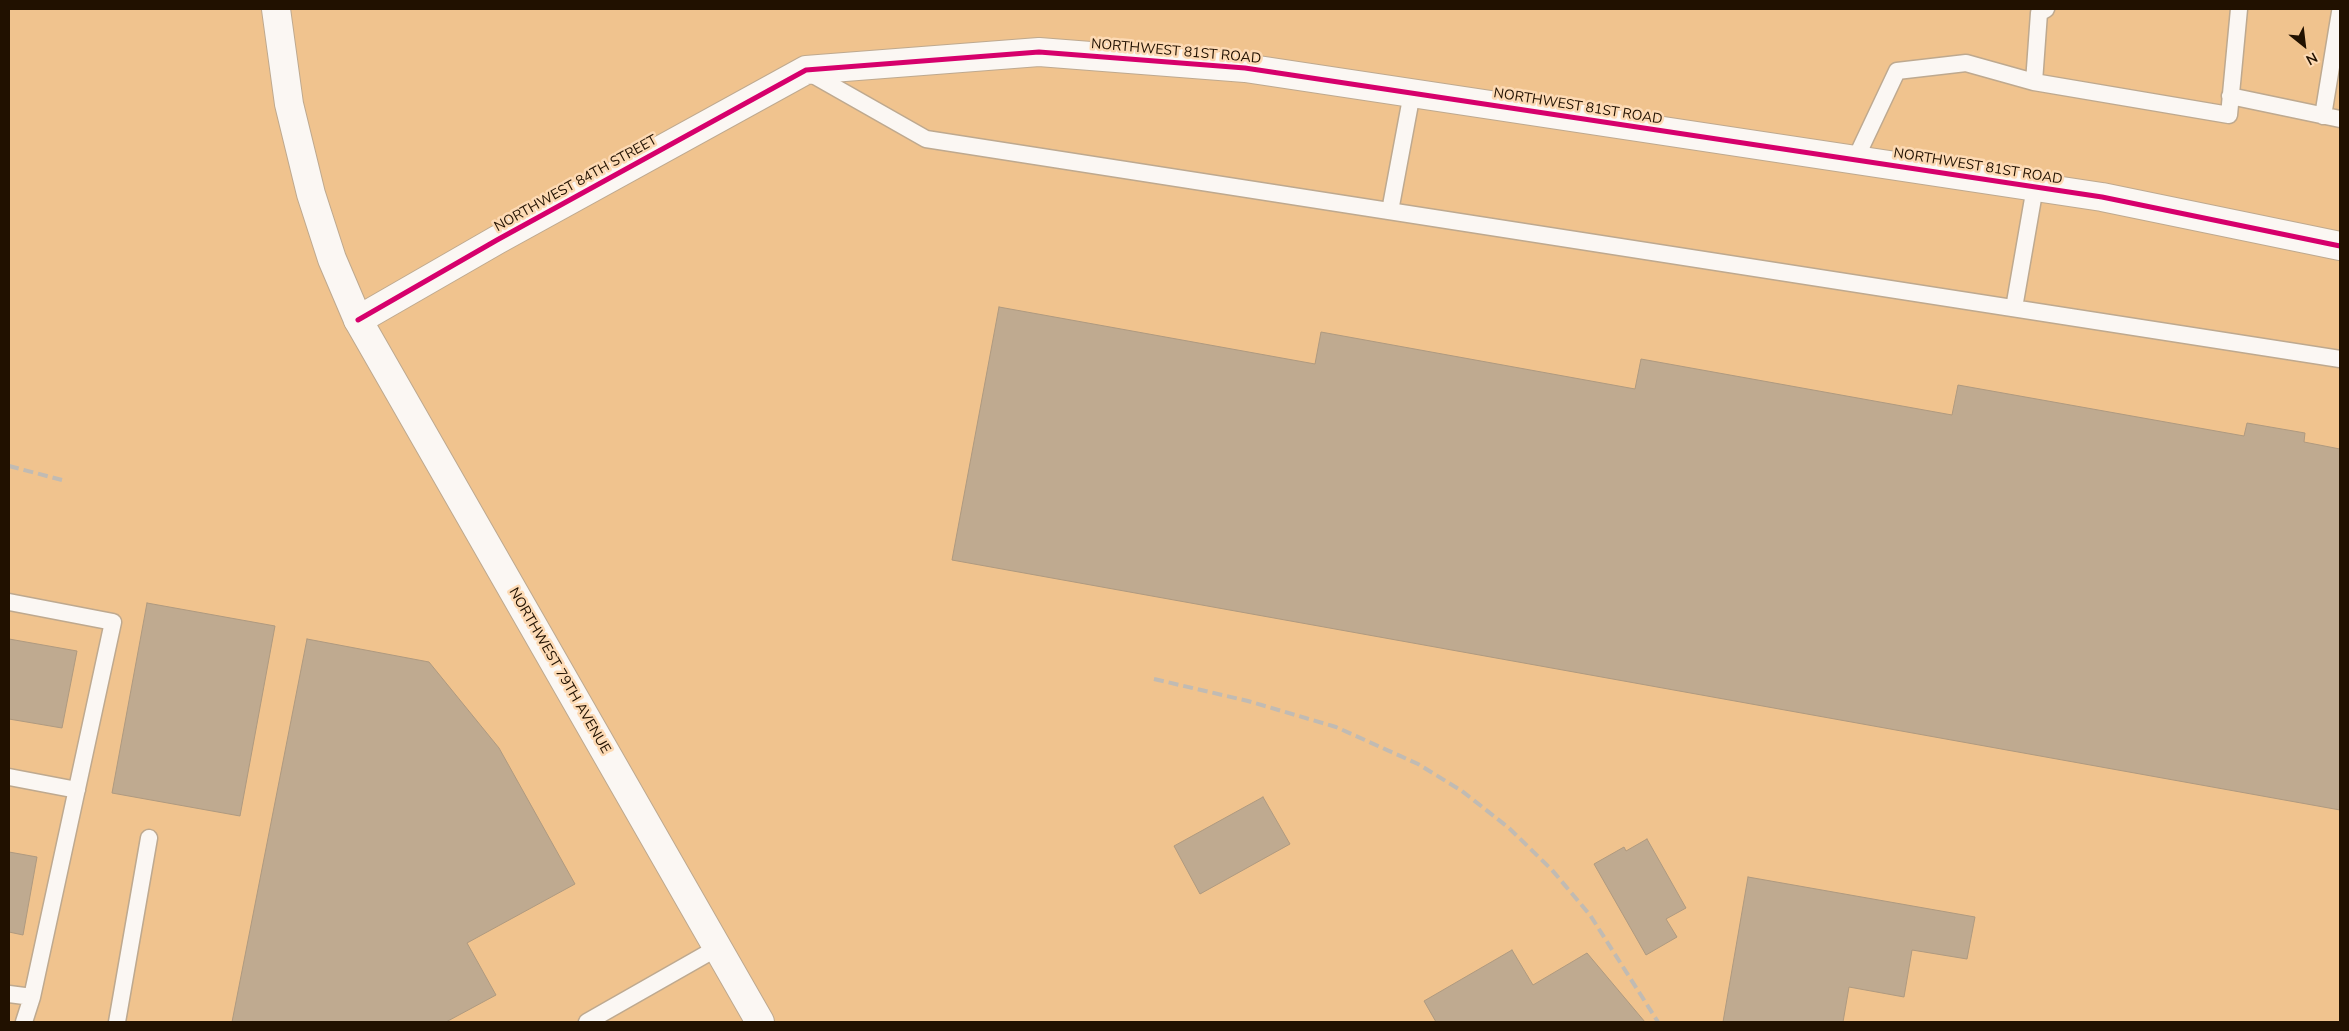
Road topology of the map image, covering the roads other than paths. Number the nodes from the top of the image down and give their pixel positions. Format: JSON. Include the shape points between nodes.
{"nodes":[{"id":1,"x":276,"y":9,"type":"edge"},
{"id":2,"x":2046,"y":9,"type":"edge"},
{"id":3,"x":2239,"y":9,"type":"edge"},
{"id":4,"x":2340,"y":12,"type":"edge"},
{"id":5,"x":806,"y":70,"type":"junction"},
{"id":6,"x":2034,"y":82,"type":"junction"},
{"id":7,"x":1412,"y":93,"type":"junction"},
{"id":8,"x":2230,"y":96,"type":"junction"},
{"id":9,"x":2323,"y":116,"type":"junction"},
{"id":10,"x":2340,"y":119,"type":"edge"},
{"id":11,"x":1855,"y":160,"type":"junction"},
{"id":12,"x":2035,"y":187,"type":"junction"},
{"id":13,"x":1390,"y":211,"type":"junction"},
{"id":14,"x":2340,"y":246,"type":"edge"},
{"id":15,"x":2014,"y":308,"type":"junction"},
{"id":16,"x":358,"y":320,"type":"junction"},
{"id":17,"x":2340,"y":359,"type":"edge"},
{"id":18,"x":9,"y":602,"type":"edge"},
{"id":19,"x":9,"y":777,"type":"edge"},
{"id":20,"x":77,"y":790,"type":"junction"},
{"id":21,"x":149,"y":838,"type":"dead end"},
{"id":22,"x":717,"y":948,"type":"junction"},
{"id":23,"x":9,"y":994,"type":"edge"},
{"id":24,"x":32,"y":997,"type":"junction"},
{"id":25,"x":24,"y":1022,"type":"edge"},
{"id":26,"x":117,"y":1022,"type":"edge"},
{"id":27,"x":586,"y":1022,"type":"edge"},
{"id":28,"x":760,"y":1022,"type":"edge"}],
"edges":[{"from":1,"to":16,"type":"street","name":"NORTHWEST 79TH AVENUE","via":[[288,104],[309,185],[332,259]]},
{"from":2,"to":6,"type":"lane","via":[[2039,13]]},
{"from":3,"to":8,"type":"lane"},
{"from":4,"to":9,"type":"lane"},
{"from":5,"to":7,"type":"street","name":"NORTHWEST 81ST ROAD","via":[[1039,52],[1245,68]]},
{"from":5,"to":13,"type":"lane","via":[[926,139]]},
{"from":5,"to":16,"type":"street","name":"NORTHWEST 84TH STREET"},
{"from":6,"to":8,"type":"lane","via":[[2228,115]]},
{"from":6,"to":11,"type":"lane","via":[[1966,63],[1897,71]]},
{"from":7,"to":11,"type":"street","name":"NORTHWEST 81ST ROAD"},
{"from":7,"to":13,"type":"lane"},
{"from":8,"to":9,"type":"lane"},
{"from":9,"to":10,"type":"lane"},
{"from":11,"to":12,"type":"street","name":"NORTHWEST 81ST ROAD"},
{"from":12,"to":14,"type":"street","name":"NORTHWEST 81ST ROAD","via":[[2102,197]]},
{"from":12,"to":15,"type":"lane"},
{"from":13,"to":15,"type":"lane"},
{"from":15,"to":17,"type":"lane"},
{"from":16,"to":22,"type":"street","name":"NORTHWEST 79TH AVENUE"},
{"from":18,"to":20,"type":"lane","via":[[113,622]]},
{"from":19,"to":20,"type":"lane"},
{"from":20,"to":24,"type":"lane"},
{"from":21,"to":26,"type":"lane"},
{"from":22,"to":27,"type":"lane"},
{"from":22,"to":28,"type":"street","name":"NORTHWEST 79TH AVENUE"},
{"from":23,"to":24,"type":"lane"},
{"from":24,"to":25,"type":"lane"}]}
